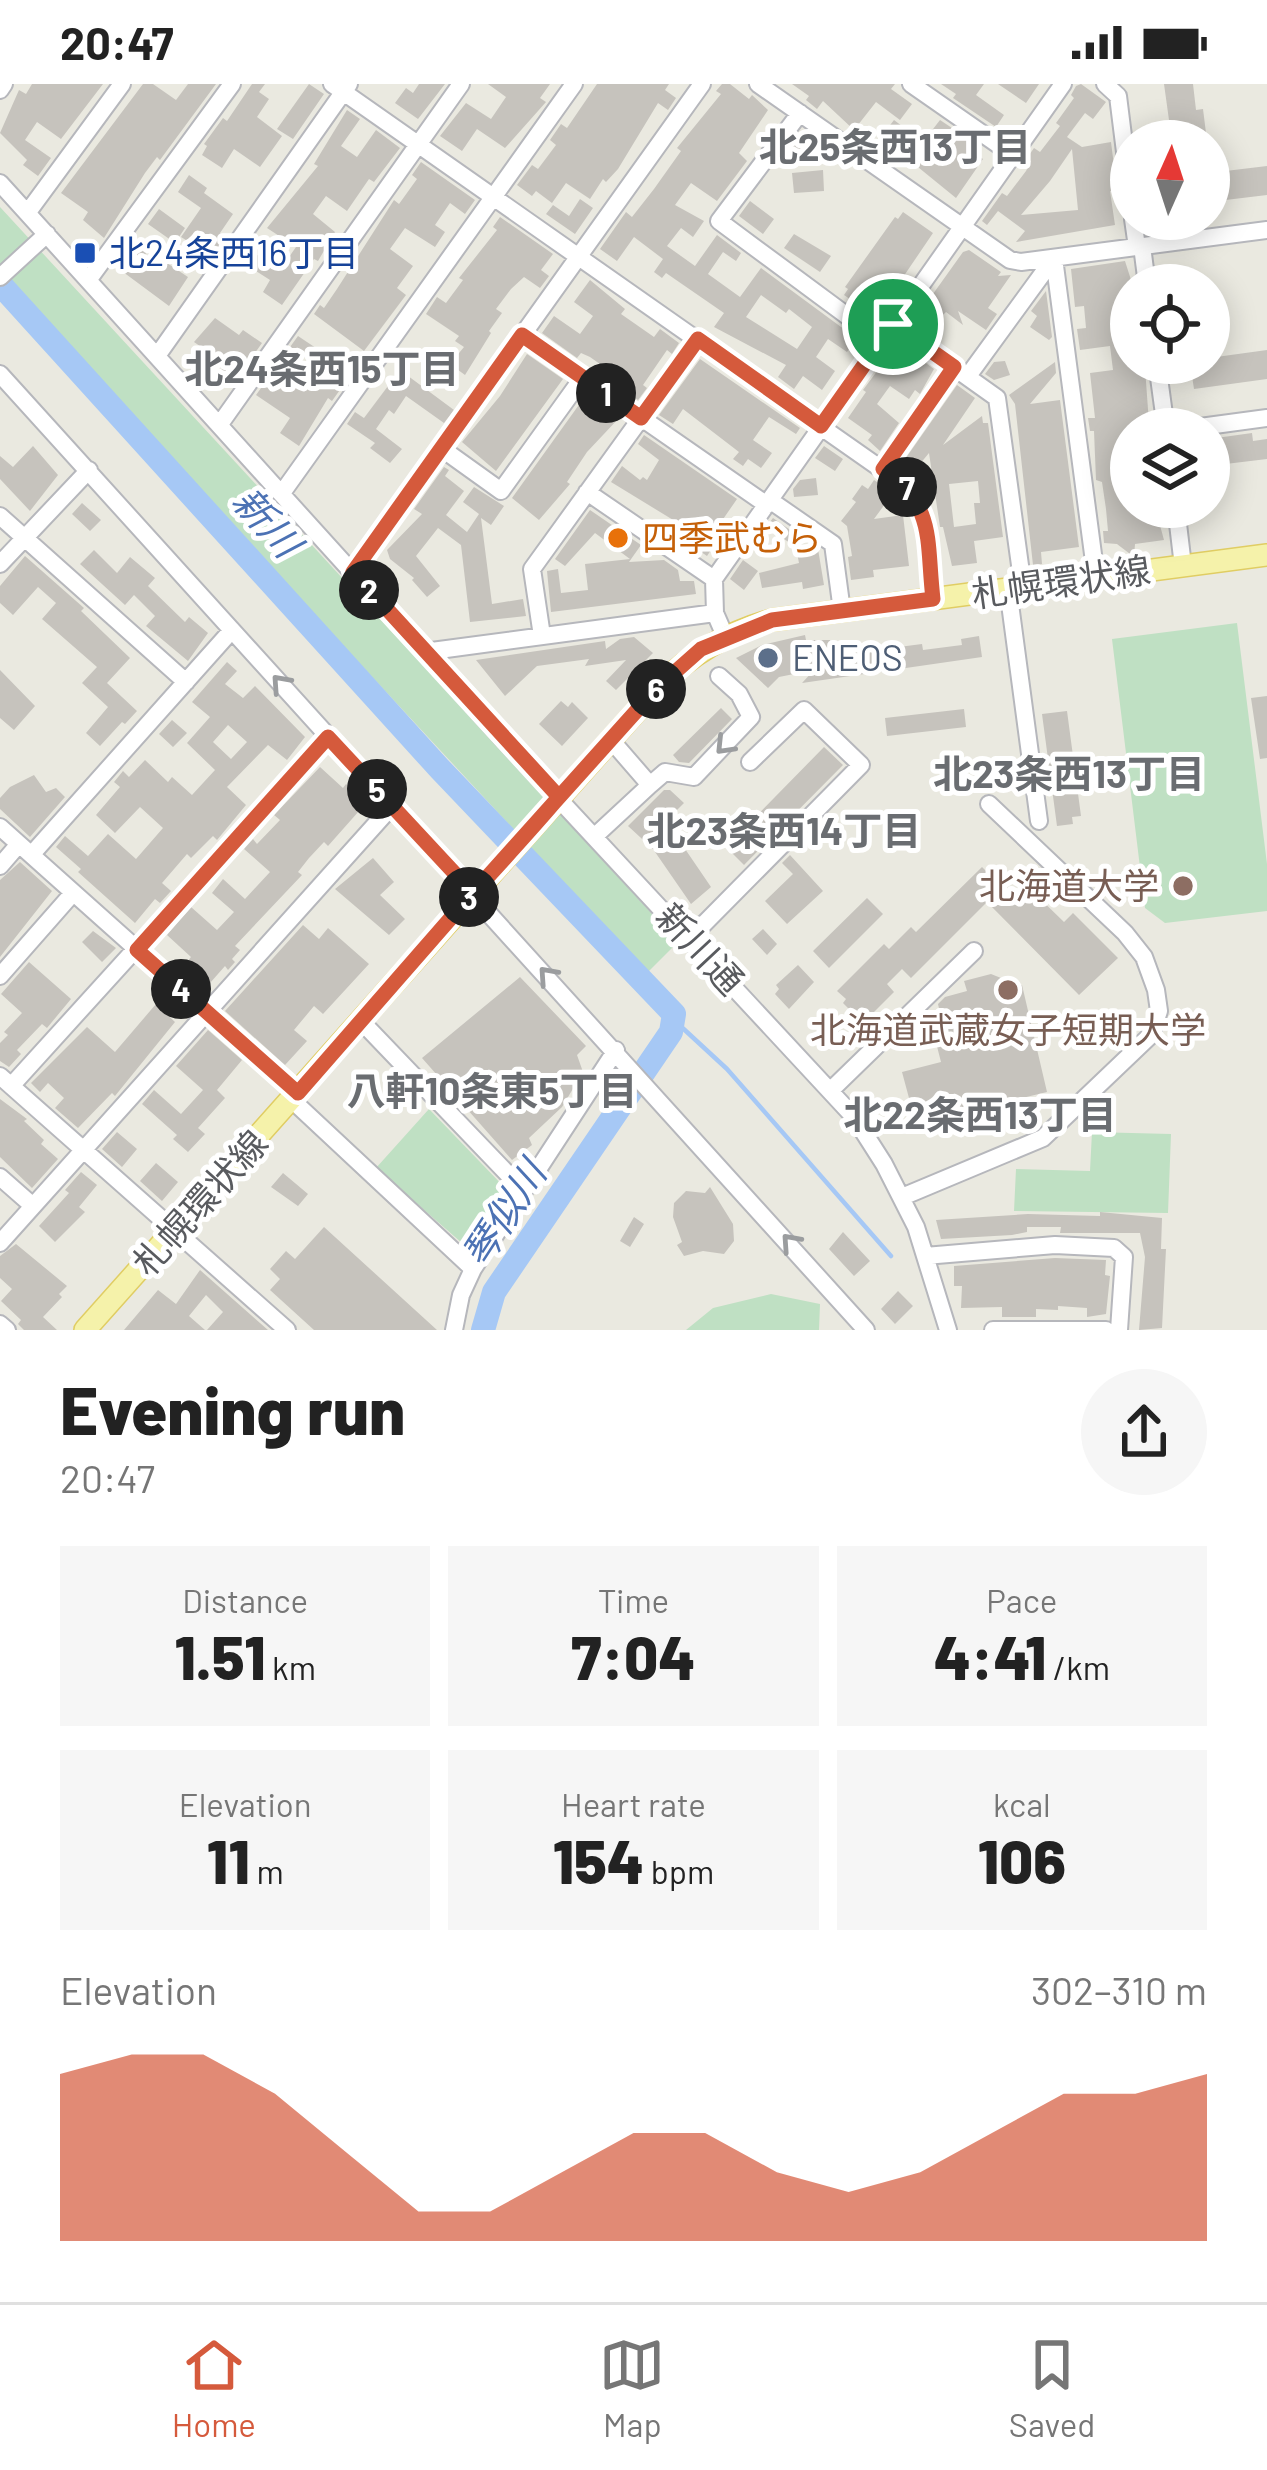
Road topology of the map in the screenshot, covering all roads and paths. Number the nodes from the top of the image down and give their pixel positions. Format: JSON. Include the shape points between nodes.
{"nodes":[{"id":1,"x":122,"y":84,"type":"edge"},
{"id":2,"x":232,"y":84,"type":"edge"},
{"id":3,"x":461,"y":84,"type":"edge"},
{"id":4,"x":574,"y":84,"type":"edge"},
{"id":5,"x":701,"y":84,"type":"edge"},
{"id":6,"x":758,"y":84,"type":"edge"},
{"id":7,"x":911,"y":84,"type":"edge"},
{"id":8,"x":1105,"y":84,"type":"edge"},
{"id":9,"x":1060,"y":85,"type":"edge"},
{"id":10,"x":342,"y":87,"type":"edge"},
{"id":11,"x":800,"y":113,"type":"junction"},
{"id":12,"x":1121,"y":120,"type":"edge"},
{"id":13,"x":418,"y":144,"type":"junction"},
{"id":14,"x":1013,"y":154,"type":"junction"},
{"id":15,"x":0,"y":183,"type":"edge"},
{"id":16,"x":494,"y":197,"type":"junction"},
{"id":17,"x":28,"y":212,"type":"junction"},
{"id":18,"x":962,"y":228,"type":"junction"},
{"id":19,"x":1267,"y":230,"type":"edge"},
{"id":20,"x":47,"y":234,"type":"junction"},
{"id":21,"x":1138,"y":240,"type":"edge"},
{"id":22,"x":1139,"y":246,"type":"junction"},
{"id":23,"x":578,"y":256,"type":"junction"},
{"id":24,"x":1054,"y":258,"type":"junction"},
{"id":25,"x":1143,"y":264,"type":"edge"},
{"id":26,"x":0,"y":277,"type":"edge"},
{"id":27,"x":89,"y":279,"type":"junction"},
{"id":28,"x":893,"y":324,"type":"junction"},
{"id":29,"x":522,"y":335,"type":"junction"},
{"id":30,"x":698,"y":339,"type":"junction"},
{"id":31,"x":881,"y":341,"type":"junction"},
{"id":32,"x":157,"y":356,"type":"junction"},
{"id":33,"x":961,"y":372,"type":"junction"},
{"id":34,"x":0,"y":374,"type":"edge"},
{"id":35,"x":583,"y":377,"type":"junction"},
{"id":36,"x":641,"y":418,"type":"junction"},
{"id":37,"x":1267,"y":418,"type":"edge"},
{"id":38,"x":1230,"y":423,"type":"edge"},
{"id":39,"x":220,"y":424,"type":"junction"},
{"id":40,"x":821,"y":426,"type":"junction"},
{"id":41,"x":441,"y":448,"type":"junction"},
{"id":42,"x":883,"y":469,"type":"junction"},
{"id":43,"x":89,"y":470,"type":"junction"},
{"id":44,"x":587,"y":492,"type":"junction"},
{"id":45,"x":282,"y":494,"type":"junction"},
{"id":46,"x":769,"y":503,"type":"junction"},
{"id":47,"x":0,"y":516,"type":"edge"},
{"id":48,"x":1178,"y":528,"type":"edge"},
{"id":49,"x":24,"y":538,"type":"junction"},
{"id":50,"x":1267,"y":555,"type":"edge"},
{"id":51,"x":0,"y":564,"type":"edge"},
{"id":52,"x":1183,"y":566,"type":"junction"},
{"id":53,"x":353,"y":572,"type":"junction"},
{"id":54,"x":1096,"y":577,"type":"junction"},
{"id":55,"x":714,"y":579,"type":"junction"},
{"id":56,"x":1016,"y":588,"type":"junction"},
{"id":57,"x":933,"y":599,"type":"junction"},
{"id":58,"x":842,"y":611,"type":"junction"},
{"id":59,"x":715,"y":613,"type":"junction"},
{"id":60,"x":232,"y":630,"type":"junction"},
{"id":61,"x":542,"y":636,"type":"junction"},
{"id":62,"x":725,"y":637,"type":"junction"},
{"id":63,"x":701,"y":649,"type":"junction"},
{"id":64,"x":424,"y":652,"type":"junction"},
{"id":65,"x":186,"y":682,"type":"junction"},
{"id":66,"x":328,"y":737,"type":"junction"},
{"id":67,"x":611,"y":740,"type":"junction"},
{"id":68,"x":750,"y":762,"type":"dead end"},
{"id":69,"x":650,"y":785,"type":"junction"},
{"id":70,"x":559,"y":797,"type":"junction"},
{"id":71,"x":989,"y":804,"type":"dead end"},
{"id":72,"x":392,"y":806,"type":"junction"},
{"id":73,"x":1039,"y":820,"type":"dead end"},
{"id":74,"x":0,"y":827,"type":"edge"},
{"id":75,"x":595,"y":836,"type":"junction"},
{"id":76,"x":26,"y":849,"type":"junction"},
{"id":77,"x":0,"y":866,"type":"edge"},
{"id":78,"x":73,"y":892,"type":"junction"},
{"id":79,"x":473,"y":893,"type":"junction"},
{"id":80,"x":690,"y":938,"type":"junction"},
{"id":81,"x":137,"y":950,"type":"junction"},
{"id":82,"x":974,"y":951,"type":"dead end"},
{"id":83,"x":0,"y":976,"type":"edge"},
{"id":84,"x":207,"y":1012,"type":"junction"},
{"id":85,"x":362,"y":1022,"type":"junction"},
{"id":86,"x":619,"y":1053,"type":"junction"},
{"id":87,"x":6,"y":1081,"type":"edge"},
{"id":88,"x":830,"y":1090,"type":"junction"},
{"id":89,"x":295,"y":1096,"type":"junction"},
{"id":90,"x":84,"y":1149,"type":"junction"},
{"id":91,"x":0,"y":1177,"type":"edge"},
{"id":92,"x":524,"y":1191,"type":"junction"},
{"id":93,"x":902,"y":1197,"type":"junction"},
{"id":94,"x":33,"y":1206,"type":"junction"},
{"id":95,"x":176,"y":1230,"type":"junction"},
{"id":96,"x":0,"y":1243,"type":"edge"},
{"id":97,"x":925,"y":1256,"type":"junction"},
{"id":98,"x":473,"y":1269,"type":"junction"},
{"id":99,"x":270,"y":1314,"type":"junction"},
{"id":100,"x":1027,"y":1329,"type":"edge"},
{"id":101,"x":85,"y":1330,"type":"edge"},
{"id":102,"x":256,"y":1330,"type":"edge"},
{"id":103,"x":287,"y":1330,"type":"edge"},
{"id":104,"x":454,"y":1330,"type":"edge"},
{"id":105,"x":866,"y":1330,"type":"edge"},
{"id":106,"x":948,"y":1330,"type":"edge"},
{"id":107,"x":993,"y":1330,"type":"edge"},
{"id":108,"x":1106,"y":1330,"type":"edge"},
{"id":109,"x":1119,"y":1330,"type":"edge"}],
"edges":[{"from":1,"to":17,"type":"street"},
{"from":2,"to":27,"type":"street"},
{"from":3,"to":13,"type":"street"},
{"from":4,"to":16,"type":"street"},
{"from":5,"to":23,"type":"street"},
{"from":6,"to":11,"type":"street"},
{"from":7,"to":14,"type":"street"},
{"from":8,"to":12,"type":"street","via":[[1118,96]]},
{"from":9,"to":14,"type":"street"},
{"from":10,"to":13,"type":"street"},
{"from":10,"to":32,"type":"street"},
{"from":11,"to":18,"type":"street"},
{"from":11,"to":31,"type":"street","via":[[719,221]]},
{"from":13,"to":16,"type":"street"},
{"from":13,"to":39,"type":"street"},
{"from":14,"to":18,"type":"street"},
{"from":15,"to":17,"type":"street","name":"新川通"},
{"from":16,"to":23,"type":"street"},
{"from":16,"to":45,"type":"street"},
{"from":17,"to":20,"type":"street","name":"新川通"},
{"from":18,"to":24,"type":"street","via":[[1010,260]]},
{"from":18,"to":28,"type":"street"},
{"from":19,"to":22,"type":"street"},
{"from":20,"to":26,"type":"street"},
{"from":20,"to":27,"type":"street","name":"新川通"},
{"from":21,"to":22,"type":"street"},
{"from":22,"to":24,"type":"street"},
{"from":22,"to":25,"type":"street"},
{"from":23,"to":29,"type":"street"},
{"from":23,"to":30,"type":"street"},
{"from":24,"to":33,"type":"street"},
{"from":24,"to":54,"type":"street"},
{"from":27,"to":32,"type":"street","name":"新川通"},
{"from":28,"to":31,"type":"street"},
{"from":28,"to":33,"type":"street"},
{"from":29,"to":35,"type":"street"},
{"from":29,"to":41,"type":"street"},
{"from":30,"to":36,"type":"street"},
{"from":30,"to":40,"type":"street"},
{"from":31,"to":40,"type":"street"},
{"from":32,"to":39,"type":"street","name":"新川通"},
{"from":33,"to":42,"type":"street"},
{"from":33,"to":56,"type":"street","via":[[997,398]]},
{"from":34,"to":43,"type":"street"},
{"from":35,"to":36,"type":"street"},
{"from":35,"to":41,"type":"street","via":[[501,491]]},
{"from":36,"to":44,"type":"street"},
{"from":36,"to":46,"type":"street"},
{"from":37,"to":38,"type":"street"},
{"from":39,"to":45,"type":"street","name":"新川通"},
{"from":40,"to":42,"type":"street"},
{"from":40,"to":46,"type":"street"},
{"from":41,"to":53,"type":"street"},
{"from":42,"to":57,"type":"street","via":[[917,498]]},
{"from":43,"to":49,"type":"street"},
{"from":43,"to":60,"type":"street"},
{"from":44,"to":55,"type":"street"},
{"from":44,"to":61,"type":"street","via":[[532,569]]},
{"from":45,"to":53,"type":"street","name":"新川通"},
{"from":46,"to":55,"type":"street"},
{"from":46,"to":58,"type":"street","via":[[833,544]]},
{"from":47,"to":49,"type":"street"},
{"from":48,"to":52,"type":"street"},
{"from":49,"to":51,"type":"street"},
{"from":49,"to":65,"type":"street"},
{"from":50,"to":52,"type":"main road","name":"札幌環状線"},
{"from":52,"to":54,"type":"main road","name":"札幌環状線"},
{"from":53,"to":64,"type":"street","name":"新川通"},
{"from":54,"to":56,"type":"main road","name":"札幌環状線"},
{"from":55,"to":59,"type":"street"},
{"from":56,"to":57,"type":"main road","name":"札幌環状線"},
{"from":56,"to":73,"type":"street"},
{"from":57,"to":58,"type":"main road","name":"札幌環状線"},
{"from":58,"to":62,"type":"main road","name":"札幌環状線","via":[[772,620]]},
{"from":59,"to":61,"type":"street"},
{"from":59,"to":62,"type":"street"},
{"from":60,"to":65,"type":"street"},
{"from":66,"to":60,"type":"street","one_way":true},
{"from":61,"to":64,"type":"street"},
{"from":62,"to":63,"type":"main road","name":"札幌環状線"},
{"from":63,"to":67,"type":"main road","name":"札幌環状線"},
{"from":63,"to":69,"type":"street","one_way":true,"via":[[717,681],[739,694],[751,717],[694,777],[665,772]]},
{"from":64,"to":70,"type":"street","name":"新川通"},
{"from":65,"to":76,"type":"street"},
{"from":66,"to":72,"type":"street"},
{"from":66,"to":81,"type":"street"},
{"from":67,"to":69,"type":"street"},
{"from":67,"to":70,"type":"main road","name":"札幌環状線"},
{"from":68,"to":80,"type":"street","via":[[804,710],[861,765]]},
{"from":69,"to":75,"type":"street"},
{"from":70,"to":75,"type":"street","name":"新川通"},
{"from":70,"to":79,"type":"main road","name":"札幌環状線"},
{"from":71,"to":93,"type":"street","via":[[1126,933],[1144,957],[1159,1011],[1151,1035],[1042,1138]]},
{"from":72,"to":79,"type":"street"},
{"from":72,"to":84,"type":"street"},
{"from":74,"to":76,"type":"street"},
{"from":75,"to":80,"type":"street","name":"新川通"},
{"from":76,"to":77,"type":"street"},
{"from":76,"to":78,"type":"street"},
{"from":78,"to":81,"type":"street"},
{"from":78,"to":83,"type":"street"},
{"from":79,"to":85,"type":"main road","name":"札幌環状線"},
{"from":86,"to":79,"type":"street","one_way":true},
{"from":80,"to":88,"type":"street","name":"新川通"},
{"from":81,"to":84,"type":"street"},
{"from":81,"to":87,"type":"street"},
{"from":82,"to":88,"type":"street"},
{"from":84,"to":89,"type":"street"},
{"from":84,"to":90,"type":"street"},
{"from":85,"to":89,"type":"main road","name":"札幌環状線"},
{"from":85,"to":92,"type":"street"},
{"from":86,"to":92,"type":"street"},
{"from":105,"to":86,"type":"street","one_way":true},
{"from":87,"to":90,"type":"street"},
{"from":88,"to":93,"type":"street","name":"新川通"},
{"from":89,"to":95,"type":"main road","name":"札幌環状線"},
{"from":89,"to":98,"type":"street"},
{"from":90,"to":94,"type":"street"},
{"from":90,"to":95,"type":"street"},
{"from":91,"to":94,"type":"street"},
{"from":92,"to":98,"type":"street"},
{"from":93,"to":97,"type":"street","name":"新川通"},
{"from":94,"to":96,"type":"street"},
{"from":95,"to":99,"type":"street"},
{"from":95,"to":101,"type":"main road","name":"札幌環状線"},
{"from":97,"to":106,"type":"street","name":"新川通"},
{"from":97,"to":109,"type":"street","via":[[1114,1248],[1124,1257]]},
{"from":98,"to":104,"type":"street"},
{"from":99,"to":102,"type":"street"},
{"from":99,"to":103,"type":"street"},
{"from":100,"to":107,"type":"street"},
{"from":100,"to":108,"type":"street"}]}
